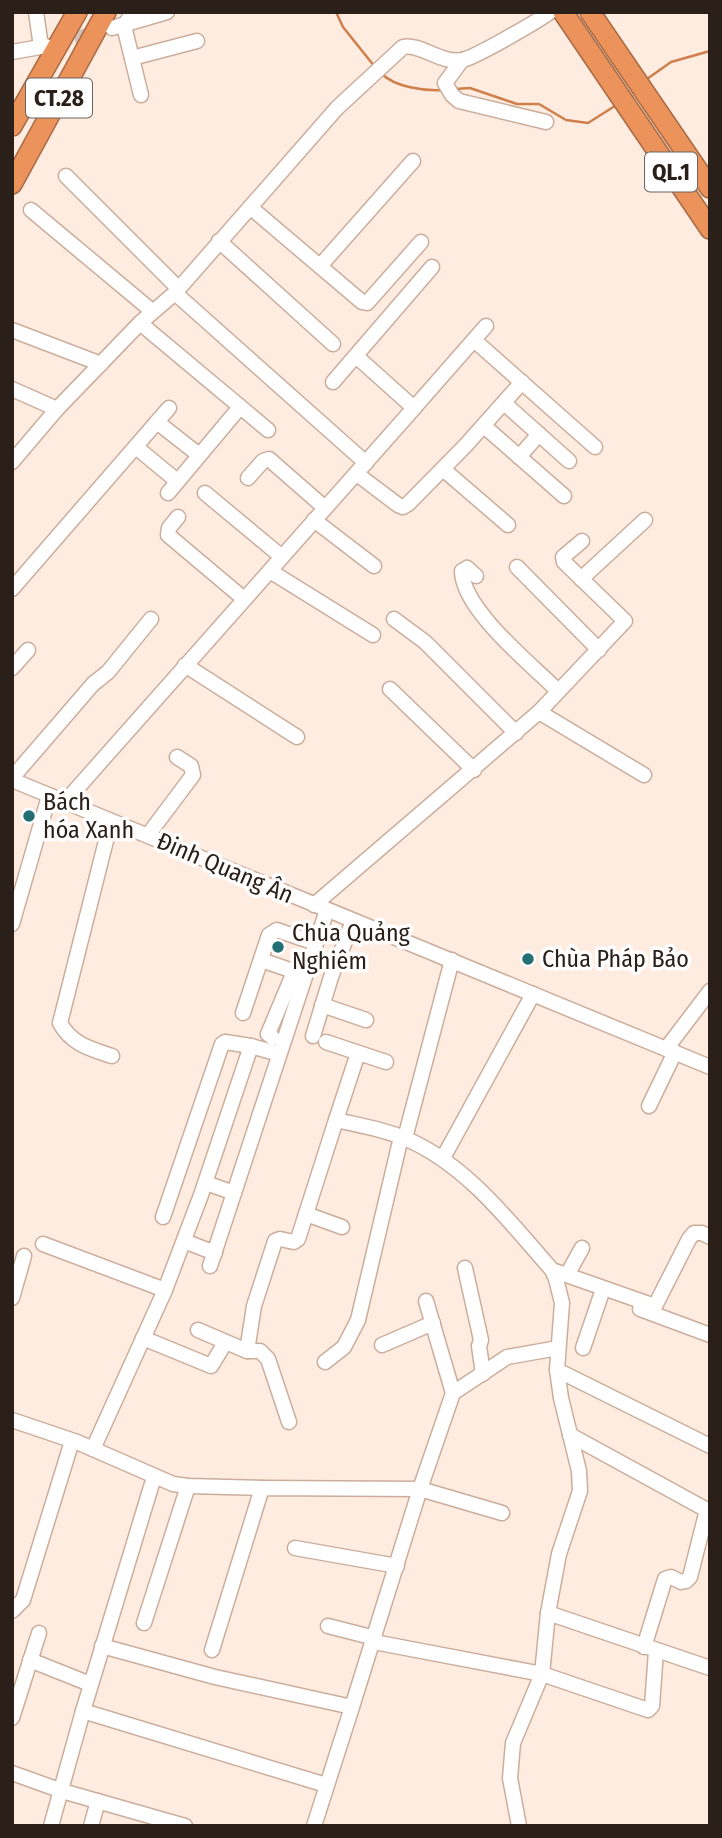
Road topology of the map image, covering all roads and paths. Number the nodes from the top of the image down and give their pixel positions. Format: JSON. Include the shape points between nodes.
{"nodes":[{"id":1,"x":36,"y":12,"type":"edge"},
{"id":2,"x":77,"y":12,"type":"edge"},
{"id":3,"x":133,"y":12,"type":"edge"},
{"id":4,"x":550,"y":12,"type":"edge"},
{"id":5,"x":563,"y":12,"type":"edge"},
{"id":6,"x":590,"y":12,"type":"edge"},
{"id":7,"x":165,"y":13,"type":"edge"},
{"id":8,"x":114,"y":22,"type":"edge"},
{"id":9,"x":197,"y":41,"type":"dead end"},
{"id":10,"x":12,"y":52,"type":"edge"},
{"id":11,"x":132,"y":58,"type":"junction"},
{"id":12,"x":461,"y":60,"type":"junction"},
{"id":13,"x":141,"y":95,"type":"dead end"},
{"id":14,"x":546,"y":122,"type":"dead end"},
{"id":15,"x":12,"y":126,"type":"edge"},
{"id":16,"x":413,"y":162,"type":"dead end"},
{"id":17,"x":66,"y":176,"type":"dead end"},
{"id":18,"x":12,"y":184,"type":"edge"},
{"id":19,"x":710,"y":188,"type":"edge"},
{"id":20,"x":250,"y":207,"type":"junction"},
{"id":21,"x":31,"y":210,"type":"dead end"},
{"id":22,"x":710,"y":229,"type":"edge"},
{"id":23,"x":219,"y":241,"type":"junction"},
{"id":24,"x":421,"y":242,"type":"dead end"},
{"id":25,"x":320,"y":266,"type":"junction"},
{"id":26,"x":432,"y":267,"type":"dead end"},
{"id":27,"x":176,"y":290,"type":"junction"},
{"id":28,"x":152,"y":311,"type":"junction"},
{"id":29,"x":140,"y":323,"type":"junction"},
{"id":30,"x":486,"y":326,"type":"dead end"},
{"id":31,"x":12,"y":330,"type":"edge"},
{"id":32,"x":474,"y":340,"type":"junction"},
{"id":33,"x":333,"y":344,"type":"dead end"},
{"id":34,"x":356,"y":356,"type":"junction"},
{"id":35,"x":101,"y":364,"type":"junction"},
{"id":36,"x":333,"y":382,"type":"dead end"},
{"id":37,"x":522,"y":382,"type":"junction"},
{"id":38,"x":12,"y":390,"type":"edge"},
{"id":39,"x":504,"y":403,"type":"junction"},
{"id":40,"x":240,"y":407,"type":"junction"},
{"id":41,"x":169,"y":408,"type":"dead end"},
{"id":42,"x":414,"y":408,"type":"junction"},
{"id":43,"x":57,"y":409,"type":"junction"},
{"id":44,"x":157,"y":422,"type":"junction"},
{"id":45,"x":484,"y":426,"type":"junction"},
{"id":46,"x":268,"y":430,"type":"dead end"},
{"id":47,"x":539,"y":434,"type":"junction"},
{"id":48,"x":136,"y":447,"type":"junction"},
{"id":49,"x":595,"y":447,"type":"dead end"},
{"id":50,"x":15,"y":454,"type":"edge"},
{"id":51,"x":199,"y":456,"type":"junction"},
{"id":52,"x":519,"y":457,"type":"junction"},
{"id":53,"x":569,"y":461,"type":"dead end"},
{"id":54,"x":361,"y":468,"type":"junction"},
{"id":55,"x":443,"y":469,"type":"junction"},
{"id":56,"x":248,"y":478,"type":"dead end"},
{"id":57,"x":205,"y":493,"type":"dead end"},
{"id":58,"x":564,"y":496,"type":"dead end"},
{"id":59,"x":325,"y":508,"type":"junction"},
{"id":60,"x":178,"y":517,"type":"dead end"},
{"id":61,"x":314,"y":520,"type":"junction"},
{"id":62,"x":645,"y":520,"type":"dead end"},
{"id":63,"x":508,"y":525,"type":"dead end"},
{"id":64,"x":582,"y":541,"type":"dead end"},
{"id":65,"x":282,"y":557,"type":"junction"},
{"id":66,"x":374,"y":566,"type":"dead end"},
{"id":67,"x":517,"y":567,"type":"dead end"},
{"id":68,"x":270,"y":570,"type":"junction"},
{"id":69,"x":476,"y":576,"type":"dead end"},
{"id":70,"x":581,"y":579,"type":"junction"},
{"id":71,"x":12,"y":589,"type":"edge"},
{"id":72,"x":244,"y":599,"type":"junction"},
{"id":73,"x":151,"y":619,"type":"dead end"},
{"id":74,"x":394,"y":619,"type":"dead end"},
{"id":75,"x":373,"y":635,"type":"dead end"},
{"id":76,"x":28,"y":650,"type":"dead end"},
{"id":77,"x":599,"y":650,"type":"junction"},
{"id":78,"x":185,"y":665,"type":"junction"},
{"id":79,"x":12,"y":668,"type":"edge"},
{"id":80,"x":390,"y":689,"type":"dead end"},
{"id":81,"x":558,"y":691,"type":"junction"},
{"id":82,"x":539,"y":712,"type":"junction"},
{"id":83,"x":516,"y":733,"type":"junction"},
{"id":84,"x":297,"y":737,"type":"dead end"},
{"id":85,"x":177,"y":757,"type":"dead end"},
{"id":86,"x":474,"y":770,"type":"junction"},
{"id":87,"x":644,"y":775,"type":"dead end"},
{"id":88,"x":12,"y":779,"type":"edge"},
{"id":89,"x":49,"y":796,"type":"junction"},
{"id":90,"x":65,"y":802,"type":"junction"},
{"id":91,"x":111,"y":821,"type":"junction"},
{"id":92,"x":148,"y":835,"type":"junction"},
{"id":93,"x":17,"y":889,"type":"edge"},
{"id":94,"x":321,"y":908,"type":"junction"},
{"id":95,"x":353,"y":921,"type":"junction"},
{"id":96,"x":12,"y":924,"type":"edge"},
{"id":97,"x":315,"y":943,"type":"junction"},
{"id":98,"x":261,"y":960,"type":"junction"},
{"id":99,"x":452,"y":960,"type":"junction"},
{"id":100,"x":300,"y":973,"type":"junction"},
{"id":101,"x":710,"y":991,"type":"edge"},
{"id":102,"x":533,"y":994,"type":"junction"},
{"id":103,"x":322,"y":1005,"type":"junction"},
{"id":104,"x":243,"y":1013,"type":"dead end"},
{"id":105,"x":366,"y":1020,"type":"dead end"},
{"id":106,"x":273,"y":1038,"type":"dead end"},
{"id":107,"x":251,"y":1046,"type":"junction"},
{"id":108,"x":671,"y":1050,"type":"junction"},
{"id":109,"x":358,"y":1053,"type":"junction"},
{"id":110,"x":279,"y":1054,"type":"junction"},
{"id":111,"x":113,"y":1056,"type":"dead end"},
{"id":112,"x":386,"y":1062,"type":"dead end"},
{"id":113,"x":710,"y":1067,"type":"edge"},
{"id":114,"x":649,"y":1106,"type":"dead end"},
{"id":115,"x":336,"y":1120,"type":"junction"},
{"id":116,"x":403,"y":1137,"type":"junction"},
{"id":117,"x":443,"y":1158,"type":"junction"},
{"id":118,"x":206,"y":1184,"type":"junction"},
{"id":119,"x":234,"y":1193,"type":"junction"},
{"id":120,"x":306,"y":1214,"type":"junction"},
{"id":121,"x":163,"y":1217,"type":"dead end"},
{"id":122,"x":342,"y":1227,"type":"dead end"},
{"id":123,"x":710,"y":1237,"type":"edge"},
{"id":124,"x":184,"y":1241,"type":"junction"},
{"id":125,"x":43,"y":1244,"type":"dead end"},
{"id":126,"x":582,"y":1248,"type":"dead end"},
{"id":127,"x":24,"y":1256,"type":"dead end"},
{"id":128,"x":465,"y":1268,"type":"dead end"},
{"id":129,"x":558,"y":1274,"type":"junction"},
{"id":130,"x":165,"y":1290,"type":"junction"},
{"id":131,"x":601,"y":1296,"type":"junction"},
{"id":132,"x":12,"y":1298,"type":"edge"},
{"id":133,"x":426,"y":1301,"type":"dead end"},
{"id":134,"x":433,"y":1323,"type":"junction"},
{"id":135,"x":198,"y":1330,"type":"dead end"},
{"id":136,"x":710,"y":1335,"type":"edge"},
{"id":137,"x":143,"y":1338,"type":"junction"},
{"id":138,"x":225,"y":1343,"type":"junction"},
{"id":139,"x":382,"y":1345,"type":"dead end"},
{"id":140,"x":558,"y":1348,"type":"junction"},
{"id":141,"x":583,"y":1348,"type":"dead end"},
{"id":142,"x":247,"y":1351,"type":"junction"},
{"id":143,"x":325,"y":1362,"type":"dead end"},
{"id":144,"x":557,"y":1370,"type":"junction"},
{"id":145,"x":483,"y":1374,"type":"junction"},
{"id":146,"x":453,"y":1393,"type":"junction"},
{"id":147,"x":12,"y":1420,"type":"edge"},
{"id":148,"x":289,"y":1422,"type":"dead end"},
{"id":149,"x":570,"y":1434,"type":"junction"},
{"id":150,"x":72,"y":1441,"type":"junction"},
{"id":151,"x":710,"y":1447,"type":"edge"},
{"id":152,"x":93,"y":1450,"type":"junction"},
{"id":153,"x":154,"y":1476,"type":"junction"},
{"id":154,"x":188,"y":1486,"type":"junction"},
{"id":155,"x":262,"y":1488,"type":"junction"},
{"id":156,"x":420,"y":1489,"type":"junction"},
{"id":157,"x":502,"y":1513,"type":"dead end"},
{"id":158,"x":295,"y":1548,"type":"dead end"},
{"id":159,"x":397,"y":1566,"type":"junction"},
{"id":160,"x":12,"y":1611,"type":"edge"},
{"id":161,"x":548,"y":1613,"type":"junction"},
{"id":162,"x":144,"y":1623,"type":"dead end"},
{"id":163,"x":328,"y":1626,"type":"dead end"},
{"id":164,"x":39,"y":1633,"type":"dead end"},
{"id":165,"x":374,"y":1640,"type":"junction"},
{"id":166,"x":102,"y":1646,"type":"junction"},
{"id":167,"x":650,"y":1649,"type":"junction"},
{"id":168,"x":212,"y":1650,"type":"dead end"},
{"id":169,"x":30,"y":1660,"type":"junction"},
{"id":170,"x":710,"y":1668,"type":"edge"},
{"id":171,"x":542,"y":1674,"type":"junction"},
{"id":172,"x":90,"y":1684,"type":"junction"},
{"id":173,"x":352,"y":1707,"type":"junction"},
{"id":174,"x":83,"y":1711,"type":"junction"},
{"id":175,"x":12,"y":1718,"type":"edge"},
{"id":176,"x":12,"y":1773,"type":"edge"},
{"id":177,"x":326,"y":1785,"type":"junction"},
{"id":178,"x":62,"y":1791,"type":"junction"},
{"id":179,"x":98,"y":1801,"type":"junction"},
{"id":180,"x":51,"y":1826,"type":"edge"},
{"id":181,"x":91,"y":1826,"type":"edge"},
{"id":182,"x":185,"y":1826,"type":"edge"},
{"id":183,"x":314,"y":1826,"type":"edge"},
{"id":184,"x":519,"y":1826,"type":"edge"}],
"edges":[{"from":1,"to":10,"type":"street","via":[[43,46]]},
{"from":2,"to":15,"type":"highway","number":"CT.28"},
{"from":3,"to":8,"type":"street"},
{"from":4,"to":12,"type":"street"},
{"from":5,"to":22,"type":"highway","number":"QL.1"},
{"from":6,"to":19,"type":"highway","number":"QL.1"},
{"from":7,"to":8,"type":"street"},
{"from":8,"to":11,"type":"street"},
{"from":8,"to":18,"type":"highway","number":"CT.28"},
{"from":9,"to":11,"type":"street"},
{"from":11,"to":13,"type":"street"},
{"from":12,"to":14,"type":"street","via":[[449,89],[472,105]]},
{"from":12,"to":20,"type":"street","via":[[403,47],[337,108]]},
{"from":16,"to":25,"type":"street"},
{"from":17,"to":27,"type":"street"},
{"from":20,"to":23,"type":"street"},
{"from":20,"to":25,"type":"street"},
{"from":21,"to":28,"type":"street"},
{"from":23,"to":27,"type":"street"},
{"from":23,"to":33,"type":"street"},
{"from":24,"to":25,"type":"street","via":[[367,303]]},
{"from":26,"to":34,"type":"street"},
{"from":27,"to":28,"type":"street"},
{"from":27,"to":54,"type":"street"},
{"from":28,"to":29,"type":"street"},
{"from":29,"to":35,"type":"street"},
{"from":29,"to":40,"type":"street"},
{"from":30,"to":32,"type":"street"},
{"from":31,"to":35,"type":"street"},
{"from":32,"to":37,"type":"street"},
{"from":32,"to":42,"type":"street"},
{"from":34,"to":36,"type":"street"},
{"from":34,"to":42,"type":"street"},
{"from":35,"to":43,"type":"street"},
{"from":37,"to":39,"type":"street"},
{"from":37,"to":49,"type":"street"},
{"from":38,"to":43,"type":"street"},
{"from":39,"to":45,"type":"street"},
{"from":39,"to":47,"type":"street"},
{"from":40,"to":46,"type":"street"},
{"from":40,"to":51,"type":"street"},
{"from":41,"to":44,"type":"street"},
{"from":42,"to":54,"type":"street"},
{"from":43,"to":50,"type":"street"},
{"from":44,"to":48,"type":"street"},
{"from":44,"to":51,"type":"street"},
{"from":45,"to":52,"type":"street"},
{"from":45,"to":55,"type":"street"},
{"from":47,"to":52,"type":"street"},
{"from":47,"to":53,"type":"street"},
{"from":48,"to":51,"type":"street","via":[[173,487]]},
{"from":48,"to":71,"type":"street"},
{"from":52,"to":58,"type":"street"},
{"from":54,"to":55,"type":"street","via":[[403,507]]},
{"from":54,"to":59,"type":"street"},
{"from":55,"to":63,"type":"street"},
{"from":56,"to":59,"type":"street","via":[[269,459]]},
{"from":57,"to":65,"type":"street"},
{"from":59,"to":61,"type":"street"},
{"from":60,"to":72,"type":"street","via":[[169,535]]},
{"from":61,"to":65,"type":"street"},
{"from":61,"to":66,"type":"street"},
{"from":62,"to":70,"type":"street"},
{"from":64,"to":70,"type":"street","via":[[562,560]]},
{"from":65,"to":68,"type":"street"},
{"from":67,"to":77,"type":"street"},
{"from":68,"to":72,"type":"street"},
{"from":68,"to":75,"type":"street"},
{"from":69,"to":81,"type":"street","via":[[467,568],[461,573],[475,607]]},
{"from":70,"to":77,"type":"street","via":[[625,621]]},
{"from":72,"to":78,"type":"street"},
{"from":73,"to":88,"type":"street"},
{"from":74,"to":83,"type":"street","via":[[425,642]]},
{"from":76,"to":79,"type":"street"},
{"from":77,"to":81,"type":"street"},
{"from":78,"to":84,"type":"street"},
{"from":78,"to":90,"type":"street"},
{"from":80,"to":86,"type":"street"},
{"from":81,"to":82,"type":"street"},
{"from":82,"to":83,"type":"street"},
{"from":82,"to":87,"type":"street"},
{"from":83,"to":86,"type":"street"},
{"from":85,"to":92,"type":"street","via":[[191,766],[193,775]]},
{"from":86,"to":94,"type":"street"},
{"from":88,"to":89,"type":"street","name":"Đinh Quang Ân"},
{"from":89,"to":90,"type":"street","name":"Đinh Quang Ân"},
{"from":89,"to":93,"type":"street"},
{"from":90,"to":91,"type":"street","name":"Đinh Quang Ân"},
{"from":91,"to":92,"type":"street","name":"Đinh Quang Ân"},
{"from":91,"to":111,"type":"street","via":[[60,1023],[76,1042]]},
{"from":92,"to":94,"type":"street","name":"Đinh Quang Ân"},
{"from":93,"to":96,"type":"street"},
{"from":94,"to":95,"type":"street","name":"Đinh Quang Ân"},
{"from":94,"to":97,"type":"street"},
{"from":95,"to":99,"type":"street","name":"Đinh Quang Ân"},
{"from":95,"to":103,"type":"street"},
{"from":97,"to":98,"type":"street","via":[[272,931]]},
{"from":97,"to":100,"type":"street"},
{"from":98,"to":100,"type":"street"},
{"from":98,"to":104,"type":"street"},
{"from":99,"to":102,"type":"street","name":"Đinh Quang Ân"},
{"from":99,"to":116,"type":"street"},
{"from":100,"to":106,"type":"street","via":[[268,1034]]},
{"from":100,"to":110,"type":"street"},
{"from":101,"to":108,"type":"street"},
{"from":102,"to":108,"type":"street","name":"Đinh Quang Ân"},
{"from":102,"to":117,"type":"street"},
{"from":103,"to":105,"type":"street"},
{"from":103,"to":109,"type":"street","via":[[319,1039]]},
{"from":107,"to":110,"type":"street"},
{"from":107,"to":118,"type":"street"},
{"from":107,"to":121,"type":"street","via":[[225,1042],[219,1047]]},
{"from":108,"to":113,"type":"street","name":"Đinh Quang Ân"},
{"from":108,"to":114,"type":"street"},
{"from":109,"to":112,"type":"street"},
{"from":109,"to":115,"type":"street"},
{"from":110,"to":119,"type":"street"},
{"from":115,"to":116,"type":"street"},
{"from":115,"to":120,"type":"street"},
{"from":116,"to":117,"type":"street"},
{"from":116,"to":143,"type":"street","via":[[358,1320],[344,1347]]},
{"from":117,"to":129,"type":"street"},
{"from":118,"to":119,"type":"street"},
{"from":118,"to":124,"type":"street"},
{"from":119,"to":124,"type":"street","via":[[213,1259]]},
{"from":120,"to":122,"type":"street"},
{"from":120,"to":142,"type":"street","via":[[296,1241],[275,1241],[254,1306]]},
{"from":123,"to":129,"type":"street","via":[[694,1233],[689,1239],[655,1306]]},
{"from":124,"to":130,"type":"street"},
{"from":125,"to":130,"type":"street"},
{"from":126,"to":129,"type":"street"},
{"from":127,"to":132,"type":"street"},
{"from":128,"to":145,"type":"street","via":[[481,1340]]},
{"from":129,"to":131,"type":"street"},
{"from":129,"to":140,"type":"street","via":[[562,1303]]},
{"from":130,"to":137,"type":"street"},
{"from":131,"to":136,"type":"street"},
{"from":131,"to":141,"type":"street"},
{"from":133,"to":134,"type":"street"},
{"from":134,"to":139,"type":"street"},
{"from":134,"to":146,"type":"street"},
{"from":135,"to":138,"type":"street"},
{"from":137,"to":138,"type":"street","via":[[211,1366]]},
{"from":137,"to":152,"type":"street"},
{"from":138,"to":142,"type":"street"},
{"from":140,"to":144,"type":"street"},
{"from":140,"to":145,"type":"street","via":[[507,1357]]},
{"from":142,"to":148,"type":"street","via":[[260,1351],[268,1359]]},
{"from":144,"to":149,"type":"street"},
{"from":144,"to":151,"type":"street"},
{"from":145,"to":146,"type":"street"},
{"from":146,"to":156,"type":"street"},
{"from":147,"to":150,"type":"street"},
{"from":149,"to":161,"type":"street","via":[[580,1491],[559,1554]]},
{"from":149,"to":167,"type":"street","via":[[707,1510],[690,1577],[681,1582],[665,1579]]},
{"from":150,"to":152,"type":"street"},
{"from":150,"to":160,"type":"street","via":[[23,1600]]},
{"from":152,"to":153,"type":"street"},
{"from":153,"to":154,"type":"street"},
{"from":153,"to":166,"type":"street"},
{"from":154,"to":155,"type":"street"},
{"from":154,"to":162,"type":"street"},
{"from":155,"to":156,"type":"street"},
{"from":155,"to":168,"type":"street"},
{"from":156,"to":157,"type":"street"},
{"from":156,"to":159,"type":"street"},
{"from":158,"to":159,"type":"street"},
{"from":159,"to":165,"type":"street"},
{"from":161,"to":167,"type":"street"},
{"from":161,"to":171,"type":"street"},
{"from":163,"to":165,"type":"street"},
{"from":164,"to":169,"type":"street"},
{"from":165,"to":171,"type":"street"},
{"from":165,"to":173,"type":"street"},
{"from":166,"to":172,"type":"street"},
{"from":166,"to":173,"type":"street"},
{"from":167,"to":170,"type":"street"},
{"from":167,"to":171,"type":"street","via":[[650,1709]]},
{"from":169,"to":172,"type":"street"},
{"from":169,"to":175,"type":"street"},
{"from":171,"to":184,"type":"street","via":[[513,1743],[510,1778]]},
{"from":172,"to":174,"type":"street"},
{"from":173,"to":177,"type":"street"},
{"from":174,"to":177,"type":"street"},
{"from":174,"to":178,"type":"street"},
{"from":176,"to":178,"type":"street"},
{"from":177,"to":183,"type":"street"},
{"from":178,"to":179,"type":"street"},
{"from":178,"to":180,"type":"street"},
{"from":179,"to":181,"type":"street"},
{"from":179,"to":182,"type":"street"}]}
